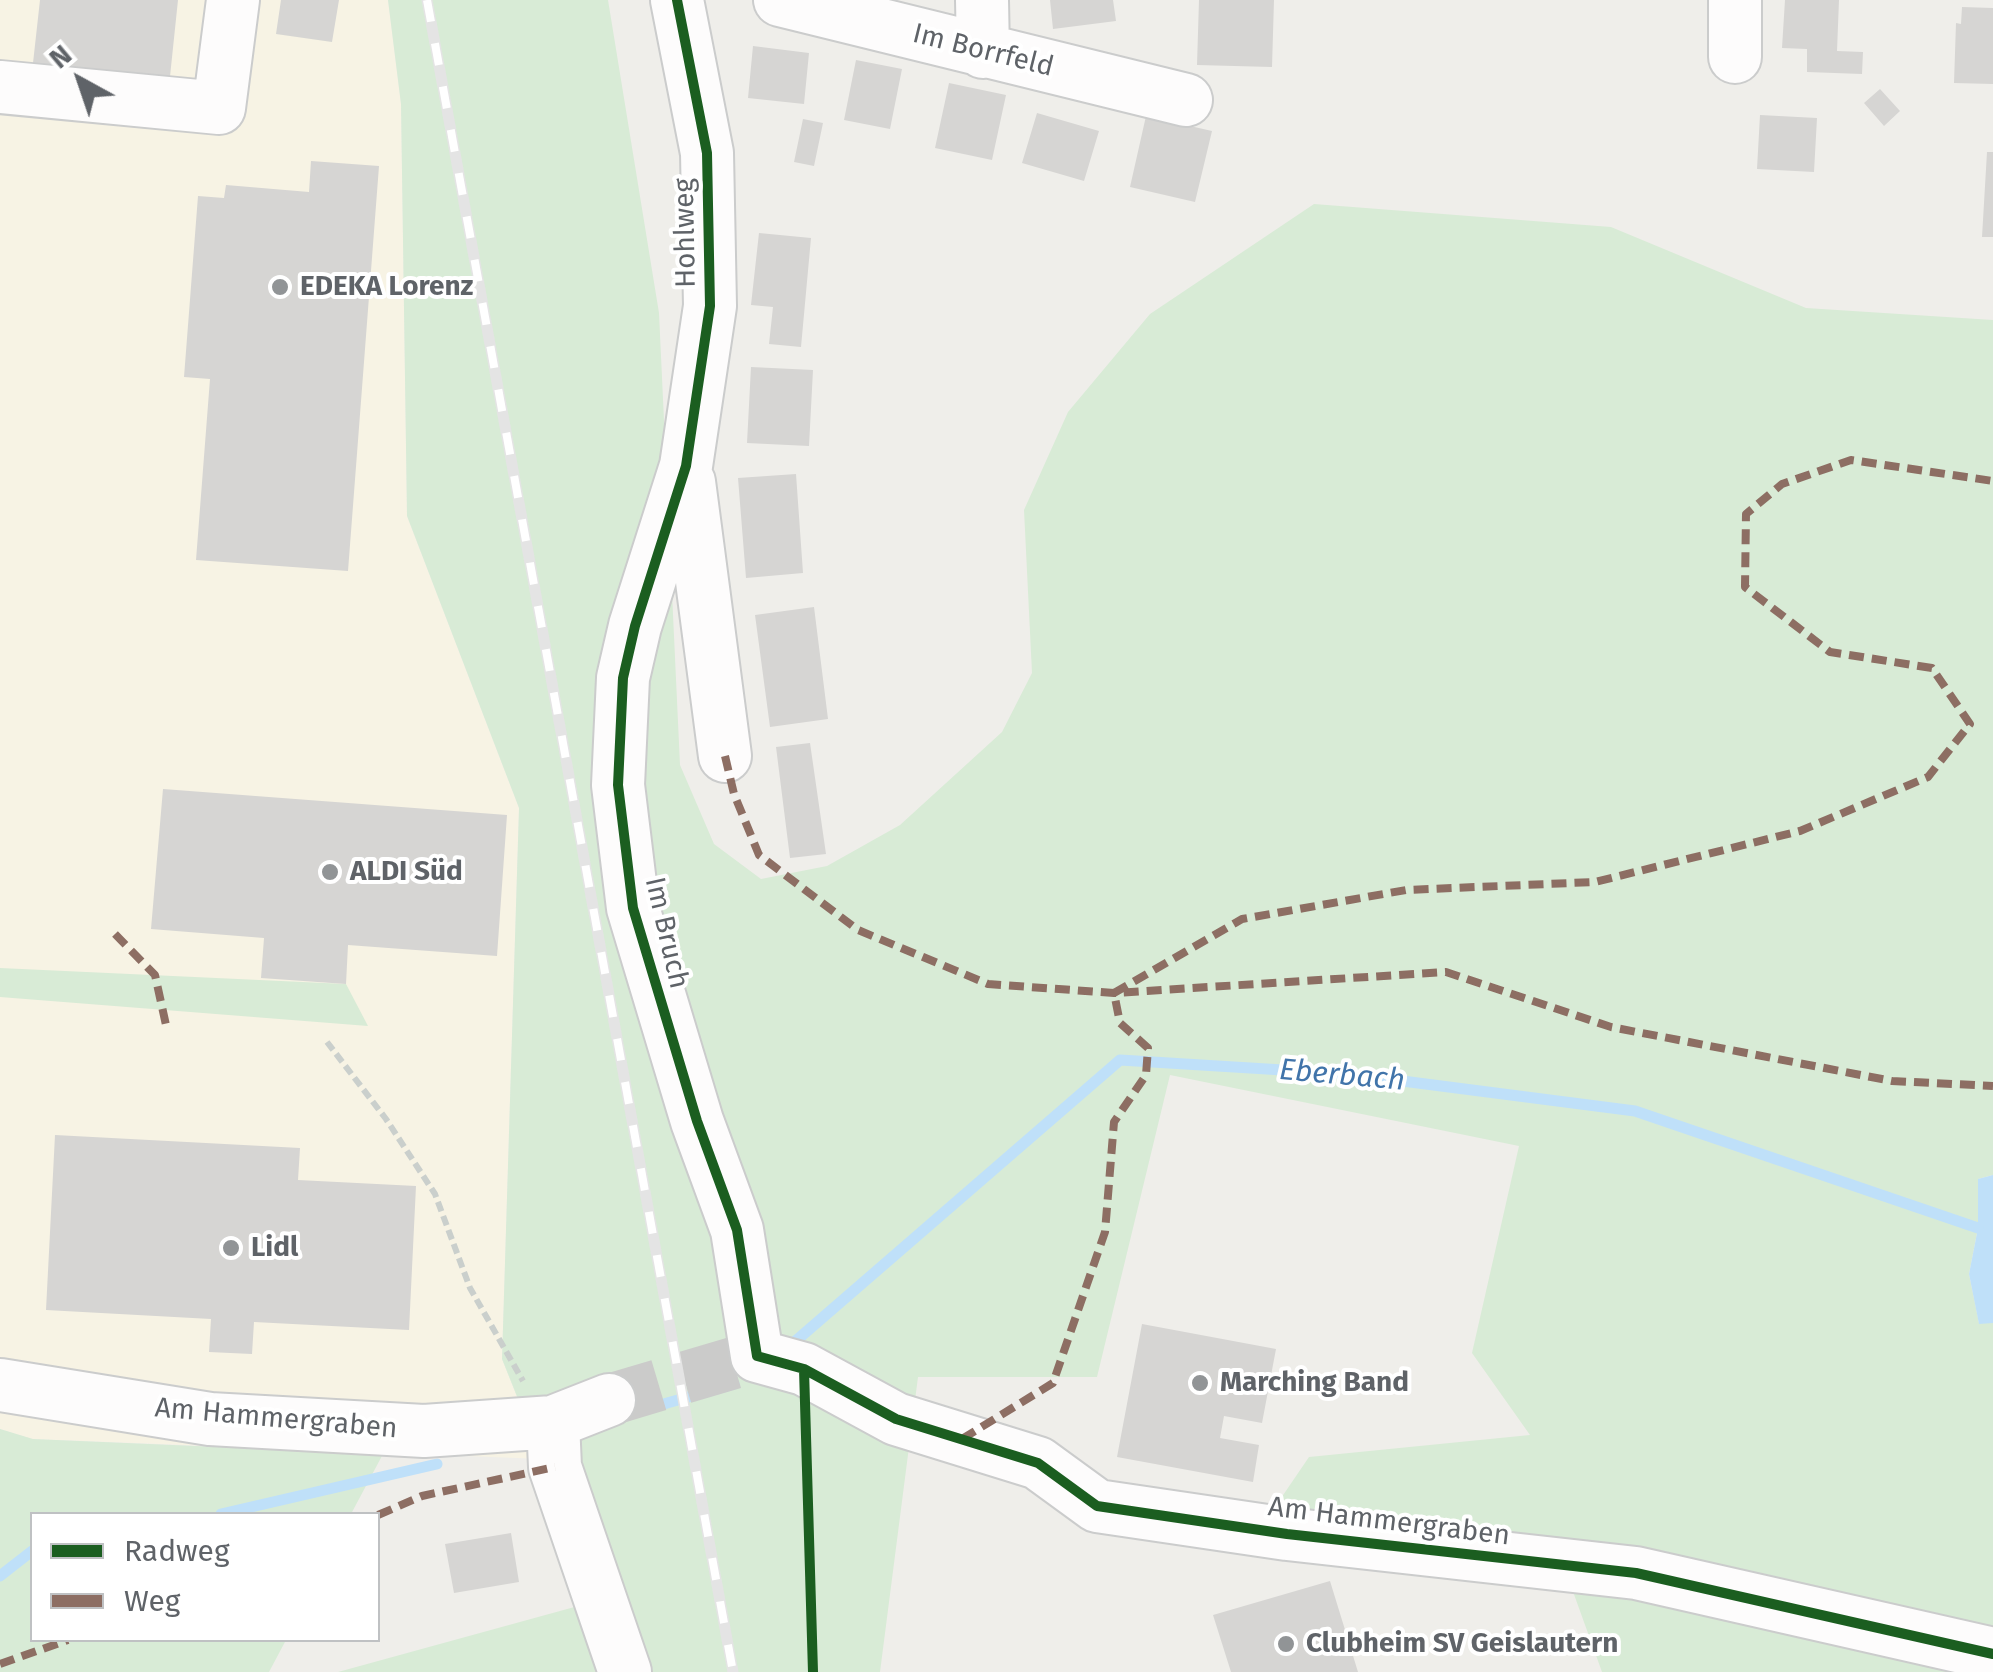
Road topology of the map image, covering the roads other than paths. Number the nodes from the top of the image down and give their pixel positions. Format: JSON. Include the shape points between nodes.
{"nodes":[{"id":1,"x":233,"y":0,"type":"edge"},
{"id":2,"x":677,"y":0,"type":"edge"},
{"id":3,"x":780,"y":0,"type":"edge"},
{"id":4,"x":982,"y":0,"type":"edge"},
{"id":5,"x":1735,"y":0,"type":"edge"},
{"id":6,"x":983,"y":52,"type":"junction"},
{"id":7,"x":1735,"y":57,"type":"dead end"},
{"id":8,"x":0,"y":87,"type":"edge"},
{"id":9,"x":1186,"y":100,"type":"dead end"},
{"id":10,"x":686,"y":466,"type":"junction"},
{"id":11,"x":726,"y":756,"type":"dead end"},
{"id":12,"x":804,"y":1370,"type":"joint"},
{"id":13,"x":0,"y":1384,"type":"edge"},
{"id":14,"x":1993,"y":1654,"type":"edge"},
{"id":15,"x":625,"y":1672,"type":"edge"}],
"edges":[{"from":1,"to":8,"type":"street","via":[[220,108]]},
{"from":2,"to":10,"type":"street","name":"Hohlweg","via":[[707,153],[710,306]]},
{"from":3,"to":6,"type":"street","name":"Im Borrfeld"},
{"from":4,"to":6,"type":"street"},
{"from":5,"to":7,"type":"street"},
{"from":6,"to":9,"type":"street","name":"Im Borrfeld"},
{"from":10,"to":11,"type":"street"},
{"from":10,"to":12,"type":"street","name":"Im Bruch","via":[[623,678],[618,785],[633,908],[737,1230],[757,1356]]},
{"from":12,"to":14,"type":"street","name":"Am Hammergraben","via":[[896,1419],[1038,1463],[1097,1506],[1636,1573]]},
{"from":13,"to":15,"type":"street","name":"Am Hammergraben","via":[[210,1419],[424,1431],[575,1413],[555,1467]]}]}
